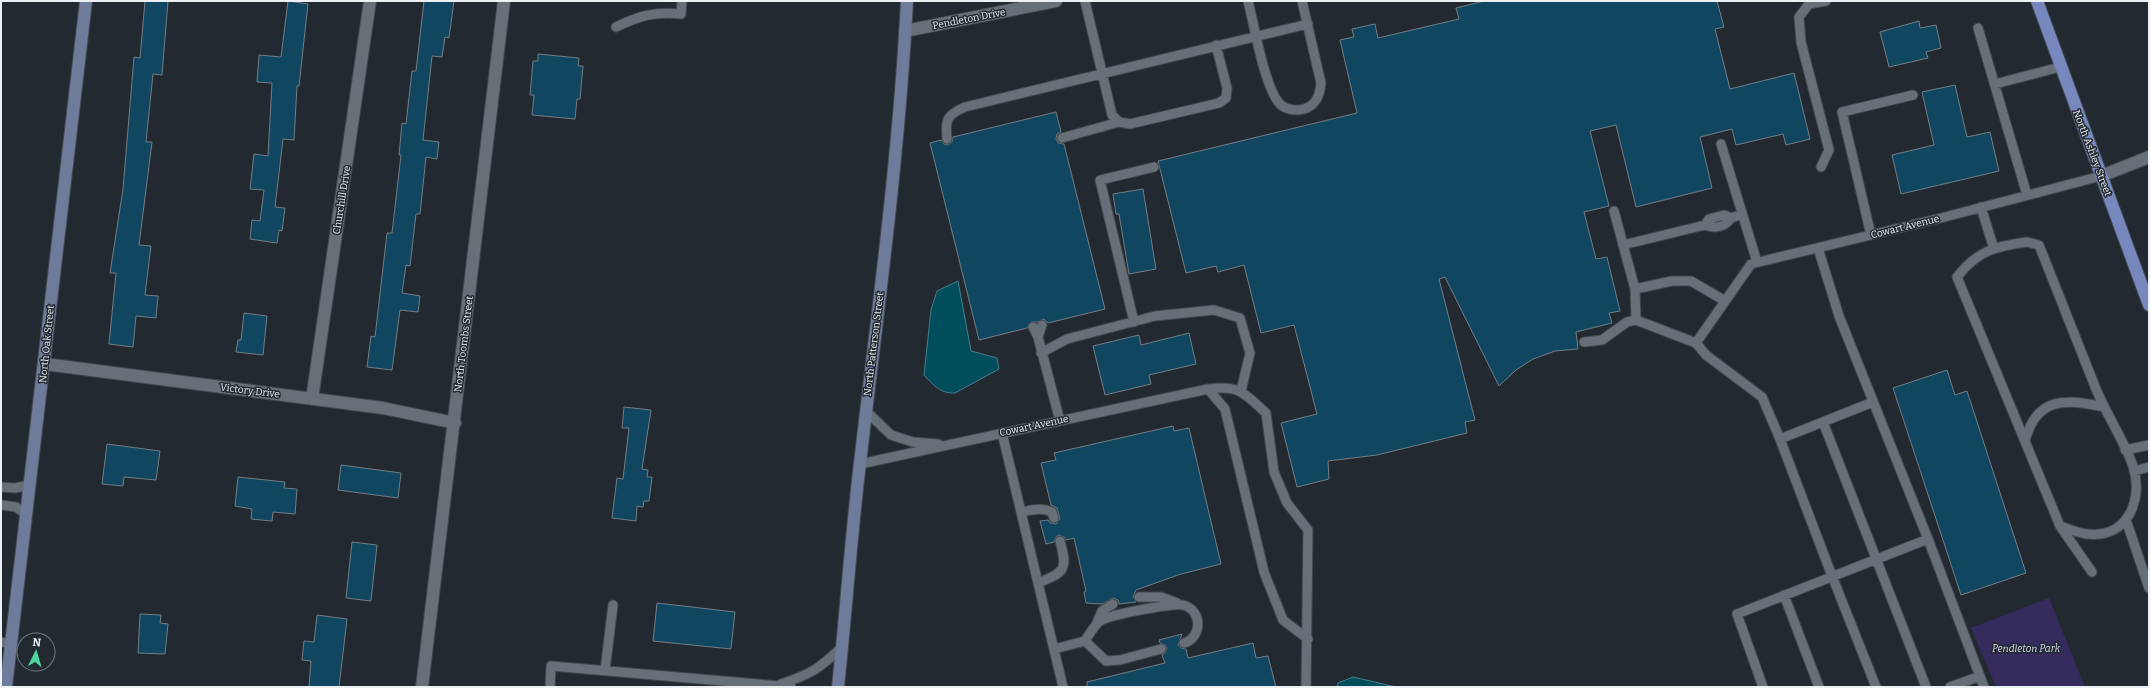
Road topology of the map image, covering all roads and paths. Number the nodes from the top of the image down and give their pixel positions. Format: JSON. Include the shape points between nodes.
{"nodes":[{"id":1,"x":86,"y":1,"type":"edge"},
{"id":2,"x":370,"y":1,"type":"edge"},
{"id":3,"x":504,"y":1,"type":"edge"},
{"id":4,"x":682,"y":1,"type":"edge"},
{"id":5,"x":907,"y":1,"type":"edge"},
{"id":6,"x":1056,"y":1,"type":"edge"},
{"id":7,"x":1085,"y":1,"type":"edge"},
{"id":8,"x":1248,"y":1,"type":"edge"},
{"id":9,"x":1302,"y":1,"type":"edge"},
{"id":10,"x":1826,"y":1,"type":"edge"},
{"id":11,"x":2037,"y":1,"type":"edge"},
{"id":12,"x":1308,"y":24,"type":"junction"},
{"id":13,"x":616,"y":27,"type":"dead end"},
{"id":14,"x":1978,"y":28,"type":"dead end"},
{"id":15,"x":905,"y":31,"type":"junction"},
{"id":16,"x":1257,"y":38,"type":"junction"},
{"id":17,"x":1216,"y":45,"type":"junction"},
{"id":18,"x":2060,"y":67,"type":"junction"},
{"id":19,"x":1102,"y":74,"type":"junction"},
{"id":20,"x":1995,"y":84,"type":"junction"},
{"id":21,"x":1913,"y":95,"type":"dead end"},
{"id":22,"x":1119,"y":122,"type":"junction"},
{"id":23,"x":947,"y":138,"type":"dead end"},
{"id":24,"x":1062,"y":138,"type":"dead end"},
{"id":25,"x":1722,"y":144,"type":"dead end"},
{"id":26,"x":2149,"y":157,"type":"edge"},
{"id":27,"x":1821,"y":166,"type":"dead end"},
{"id":28,"x":1154,"y":167,"type":"dead end"},
{"id":29,"x":2101,"y":176,"type":"junction"},
{"id":30,"x":2027,"y":195,"type":"junction"},
{"id":31,"x":1981,"y":207,"type":"junction"},
{"id":32,"x":1614,"y":211,"type":"dead end"},
{"id":33,"x":1743,"y":214,"type":"junction"},
{"id":34,"x":1870,"y":235,"type":"junction"},
{"id":35,"x":1623,"y":245,"type":"junction"},
{"id":36,"x":1818,"y":248,"type":"junction"},
{"id":37,"x":1994,"y":249,"type":"junction"},
{"id":38,"x":1757,"y":262,"type":"junction"},
{"id":39,"x":1635,"y":289,"type":"junction"},
{"id":40,"x":1725,"y":301,"type":"junction"},
{"id":41,"x":2149,"y":305,"type":"edge"},
{"id":42,"x":1636,"y":320,"type":"junction"},
{"id":43,"x":1134,"y":322,"type":"junction"},
{"id":44,"x":1042,"y":325,"type":"dead end"},
{"id":45,"x":1033,"y":327,"type":"dead end"},
{"id":46,"x":1038,"y":337,"type":"junction"},
{"id":47,"x":1584,"y":342,"type":"dead end"},
{"id":48,"x":1696,"y":343,"type":"junction"},
{"id":49,"x":1041,"y":353,"type":"junction"},
{"id":50,"x":45,"y":364,"type":"junction"},
{"id":51,"x":1208,"y":389,"type":"junction"},
{"id":52,"x":1241,"y":391,"type":"junction"},
{"id":53,"x":312,"y":398,"type":"junction"},
{"id":54,"x":1873,"y":402,"type":"junction"},
{"id":55,"x":2104,"y":407,"type":"junction"},
{"id":56,"x":866,"y":412,"type":"junction"},
{"id":57,"x":1060,"y":421,"type":"junction"},
{"id":58,"x":1822,"y":422,"type":"junction"},
{"id":59,"x":455,"y":423,"type":"junction"},
{"id":60,"x":1002,"y":433,"type":"junction"},
{"id":61,"x":1780,"y":439,"type":"junction"},
{"id":62,"x":2025,"y":441,"type":"junction"},
{"id":63,"x":947,"y":445,"type":"junction"},
{"id":64,"x":2149,"y":445,"type":"edge"},
{"id":65,"x":2125,"y":450,"type":"junction"},
{"id":66,"x":860,"y":464,"type":"junction"},
{"id":67,"x":2149,"y":467,"type":"edge"},
{"id":68,"x":2134,"y":471,"type":"junction"},
{"id":69,"x":30,"y":485,"type":"junction"},
{"id":70,"x":1,"y":487,"type":"edge"},
{"id":71,"x":1,"y":505,"type":"edge"},
{"id":72,"x":1021,"y":512,"type":"junction"},
{"id":73,"x":27,"y":515,"type":"junction"},
{"id":74,"x":1054,"y":518,"type":"dead end"},
{"id":75,"x":2126,"y":520,"type":"junction"},
{"id":76,"x":2060,"y":526,"type":"junction"},
{"id":77,"x":1928,"y":539,"type":"junction"},
{"id":78,"x":1060,"y":541,"type":"dead end"},
{"id":79,"x":1877,"y":559,"type":"junction"},
{"id":80,"x":2092,"y":572,"type":"dead end"},
{"id":81,"x":1832,"y":576,"type":"junction"},
{"id":82,"x":1038,"y":583,"type":"junction"},
{"id":83,"x":2149,"y":588,"type":"edge"},
{"id":84,"x":1784,"y":595,"type":"junction"},
{"id":85,"x":1138,"y":597,"type":"dead end"},
{"id":86,"x":1113,"y":604,"type":"dead end"},
{"id":87,"x":613,"y":605,"type":"dead end"},
{"id":88,"x":1184,"y":605,"type":"junction"},
{"id":89,"x":1095,"y":628,"type":"junction"},
{"id":90,"x":1308,"y":639,"type":"junction"},
{"id":91,"x":1085,"y":641,"type":"junction"},
{"id":92,"x":6,"y":643,"type":"edge"},
{"id":93,"x":1184,"y":643,"type":"dead end"},
{"id":94,"x":842,"y":647,"type":"junction"},
{"id":95,"x":1054,"y":649,"type":"junction"},
{"id":96,"x":1161,"y":649,"type":"dead end"},
{"id":97,"x":605,"y":670,"type":"junction"},
{"id":98,"x":1980,"y":676,"type":"junction"},
{"id":99,"x":780,"y":685,"type":"junction"},
{"id":100,"x":6,"y":687,"type":"edge"},
{"id":101,"x":422,"y":687,"type":"edge"},
{"id":102,"x":550,"y":687,"type":"edge"},
{"id":103,"x":791,"y":687,"type":"edge"},
{"id":104,"x":838,"y":687,"type":"edge"},
{"id":105,"x":1063,"y":687,"type":"edge"},
{"id":106,"x":1306,"y":687,"type":"edge"},
{"id":107,"x":1763,"y":687,"type":"edge"},
{"id":108,"x":1819,"y":687,"type":"edge"},
{"id":109,"x":1876,"y":687,"type":"edge"},
{"id":110,"x":1926,"y":687,"type":"edge"},
{"id":111,"x":1950,"y":687,"type":"edge"},
{"id":112,"x":1984,"y":687,"type":"edge"}],
"edges":[{"from":1,"to":50,"type":"street","name":"North Oak Street"},
{"from":2,"to":53,"type":"street","name":"Churchill Drive"},
{"from":3,"to":59,"type":"street","name":"North Toombs Street"},
{"from":4,"to":13,"type":"lane","via":[[681,14],[661,12],[636,17]]},
{"from":5,"to":15,"type":"street","name":"North Patterson Street"},
{"from":6,"to":15,"type":"street","name":"Pendleton Drive"},
{"from":7,"to":19,"type":"lane"},
{"from":8,"to":16,"type":"lane"},
{"from":9,"to":12,"type":"lane"},
{"from":10,"to":27,"type":"lane","via":[[1809,4],[1800,17],[1802,42],[1829,150]]},
{"from":11,"to":18,"type":"main road","name":"North Ashley Street"},
{"from":12,"to":16,"type":"lane"},
{"from":12,"to":16,"type":"lane","via":[[1321,83],[1316,101],[1305,109],[1292,110],[1281,106],[1271,92]]},
{"from":14,"to":20,"type":"lane"},
{"from":15,"to":56,"type":"street","name":"North Patterson Street","via":[[888,231]]},
{"from":16,"to":17,"type":"lane"},
{"from":17,"to":19,"type":"lane"},
{"from":17,"to":22,"type":"lane","via":[[1227,88],[1226,98],[1219,103],[1130,124]]},
{"from":18,"to":20,"type":"lane"},
{"from":18,"to":29,"type":"main road","name":"North Ashley Street"},
{"from":19,"to":22,"type":"lane","via":[[1112,115]]},
{"from":19,"to":23,"type":"lane","via":[[965,107],[952,113],[946,124]]},
{"from":20,"to":30,"type":"lane"},
{"from":21,"to":34,"type":"lane","via":[[1842,112]]},
{"from":22,"to":24,"type":"lane"},
{"from":25,"to":33,"type":"lane"},
{"from":26,"to":29,"type":"street","name":"Cowart Avenue"},
{"from":28,"to":43,"type":"lane","via":[[1100,180]]},
{"from":29,"to":30,"type":"lane","name":"Cowart Avenue"},
{"from":29,"to":41,"type":"main road","name":"North Ashley Street"},
{"from":30,"to":31,"type":"lane","name":"Cowart Avenue"},
{"from":31,"to":34,"type":"lane","name":"Cowart Avenue"},
{"from":31,"to":37,"type":"lane"},
{"from":32,"to":35,"type":"lane"},
{"from":33,"to":35,"type":"lane","via":[[1731,218],[1727,224],[1712,228],[1705,225]]},
{"from":33,"to":38,"type":"lane"},
{"from":34,"to":36,"type":"lane","name":"Cowart Avenue"},
{"from":35,"to":39,"type":"lane"},
{"from":36,"to":38,"type":"lane","name":"Cowart Avenue"},
{"from":36,"to":54,"type":"lane","via":[[1839,316]]},
{"from":37,"to":55,"type":"lane","via":[[2027,242],[2039,245]]},
{"from":37,"to":62,"type":"lane","via":[[1981,253],[1968,263],[1957,277]]},
{"from":38,"to":40,"type":"lane","via":[[1751,264]]},
{"from":39,"to":40,"type":"lane","via":[[1672,281],[1691,281]]},
{"from":39,"to":42,"type":"lane"},
{"from":40,"to":48,"type":"lane"},
{"from":42,"to":47,"type":"lane","via":[[1627,322],[1602,340]]},
{"from":42,"to":48,"type":"lane"},
{"from":43,"to":49,"type":"lane","via":[[1067,339]]},
{"from":43,"to":52,"type":"lane","via":[[1155,316],[1214,310],[1240,318],[1250,353]]},
{"from":44,"to":46,"type":"lane"},
{"from":45,"to":46,"type":"lane"},
{"from":46,"to":49,"type":"lane"},
{"from":48,"to":61,"type":"lane","via":[[1706,355],[1762,397]]},
{"from":49,"to":57,"type":"lane"},
{"from":50,"to":53,"type":"street","name":"Victory Drive"},
{"from":50,"to":69,"type":"street","name":"North Oak Street"},
{"from":51,"to":52,"type":"lane","name":"Cowart Avenue","via":[[1227,386]]},
{"from":51,"to":57,"type":"lane","name":"Cowart Avenue"},
{"from":51,"to":90,"type":"lane","via":[[1225,409],[1264,572],[1283,620]]},
{"from":52,"to":90,"type":"lane","via":[[1266,413],[1274,472],[1287,503],[1308,530]]},
{"from":53,"to":59,"type":"street","name":"Victory Drive","via":[[383,408]]},
{"from":54,"to":58,"type":"lane"},
{"from":54,"to":77,"type":"lane"},
{"from":55,"to":62,"type":"lane","via":[[2080,401],[2052,405],[2039,412],[2029,425]]},
{"from":55,"to":65,"type":"lane"},
{"from":56,"to":63,"type":"lane","via":[[891,435],[913,442]]},
{"from":56,"to":66,"type":"street","name":"North Patterson Street"},
{"from":57,"to":60,"type":"lane","name":"Cowart Avenue"},
{"from":58,"to":61,"type":"lane"},
{"from":58,"to":79,"type":"lane"},
{"from":59,"to":101,"type":"street","name":"North Toombs Street"},
{"from":60,"to":63,"type":"lane","name":"Cowart Avenue"},
{"from":60,"to":72,"type":"lane"},
{"from":61,"to":81,"type":"lane"},
{"from":62,"to":76,"type":"lane"},
{"from":63,"to":66,"type":"lane","name":"Cowart Avenue"},
{"from":64,"to":65,"type":"lane"},
{"from":65,"to":68,"type":"lane"},
{"from":66,"to":94,"type":"street","name":"North Patterson Street"},
{"from":67,"to":68,"type":"lane"},
{"from":68,"to":75,"type":"lane","via":[[2136,490],[2132,514]]},
{"from":69,"to":70,"type":"lane"},
{"from":69,"to":73,"type":"street","name":"North Oak Street"},
{"from":71,"to":73,"type":"lane","via":[[16,507]]},
{"from":72,"to":74,"type":"lane","via":[[1046,509],[1052,512]]},
{"from":72,"to":82,"type":"lane"},
{"from":73,"to":92,"type":"street","name":"North Oak Street"},
{"from":75,"to":76,"type":"lane","via":[[2122,526],[2105,533],[2087,534]]},
{"from":75,"to":83,"type":"lane"},
{"from":76,"to":80,"type":"lane"},
{"from":77,"to":79,"type":"lane"},
{"from":77,"to":98,"type":"lane"},
{"from":78,"to":82,"type":"lane","via":[[1064,566],[1057,575]]},
{"from":79,"to":81,"type":"lane"},
{"from":79,"to":110,"type":"lane"},
{"from":81,"to":84,"type":"lane"},
{"from":81,"to":109,"type":"lane"},
{"from":82,"to":95,"type":"lane"},
{"from":84,"to":107,"type":"lane","via":[[1737,614]]},
{"from":84,"to":108,"type":"lane"},
{"from":85,"to":88,"type":"lane","via":[[1161,597]]},
{"from":86,"to":89,"type":"lane","via":[[1102,611]]},
{"from":87,"to":97,"type":"lane"},
{"from":88,"to":89,"type":"lane","via":[[1170,605],[1121,615],[1102,620]]},
{"from":88,"to":93,"type":"lane","via":[[1194,611],[1199,622],[1198,632],[1191,641]]},
{"from":89,"to":91,"type":"lane"},
{"from":90,"to":106,"type":"lane"},
{"from":91,"to":95,"type":"lane"},
{"from":91,"to":96,"type":"lane","via":[[1106,661],[1120,660]]},
{"from":92,"to":100,"type":"street","name":"North Oak Street"},
{"from":94,"to":99,"type":"lane","via":[[824,665],[809,675]]},
{"from":94,"to":104,"type":"street","name":"North Patterson Street"},
{"from":95,"to":105,"type":"lane"},
{"from":97,"to":99,"type":"lane"},
{"from":97,"to":102,"type":"lane","via":[[551,666]]},
{"from":98,"to":111,"type":"lane"},
{"from":98,"to":112,"type":"lane"},
{"from":99,"to":103,"type":"lane"}]}
